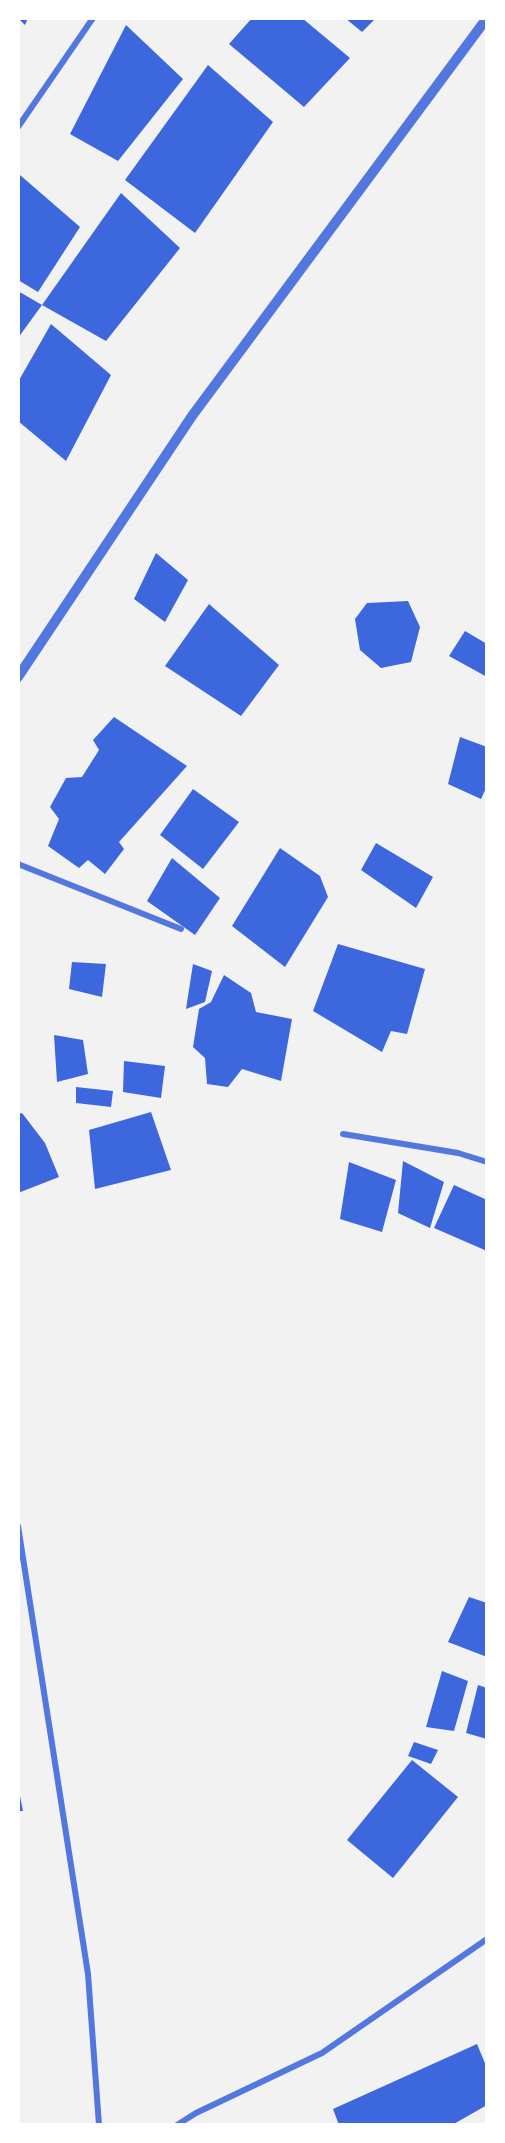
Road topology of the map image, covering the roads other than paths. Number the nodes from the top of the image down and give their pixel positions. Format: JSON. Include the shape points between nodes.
{"nodes":[{"id":1,"x":93,"y":18,"type":"edge"},
{"id":2,"x":487,"y":18,"type":"edge"},
{"id":3,"x":18,"y":127,"type":"edge"},
{"id":4,"x":18,"y":677,"type":"edge"},
{"id":5,"x":18,"y":864,"type":"edge"},
{"id":6,"x":181,"y":929,"type":"dead end"},
{"id":7,"x":343,"y":1134,"type":"dead end"},
{"id":8,"x":487,"y":1162,"type":"edge"},
{"id":9,"x":18,"y":1526,"type":"edge"},
{"id":10,"x":487,"y":1939,"type":"edge"},
{"id":11,"x":99,"y":2125,"type":"edge"},
{"id":12,"x":177,"y":2125,"type":"edge"}],
"edges":[{"from":1,"to":3,"type":"street"},
{"from":2,"to":4,"type":"street","via":[[192,416]]},
{"from":5,"to":6,"type":"street"},
{"from":7,"to":8,"type":"street","via":[[458,1153]]},
{"from":9,"to":11,"type":"street","via":[[88,1974]]},
{"from":10,"to":12,"type":"street","via":[[322,2053]]}]}
